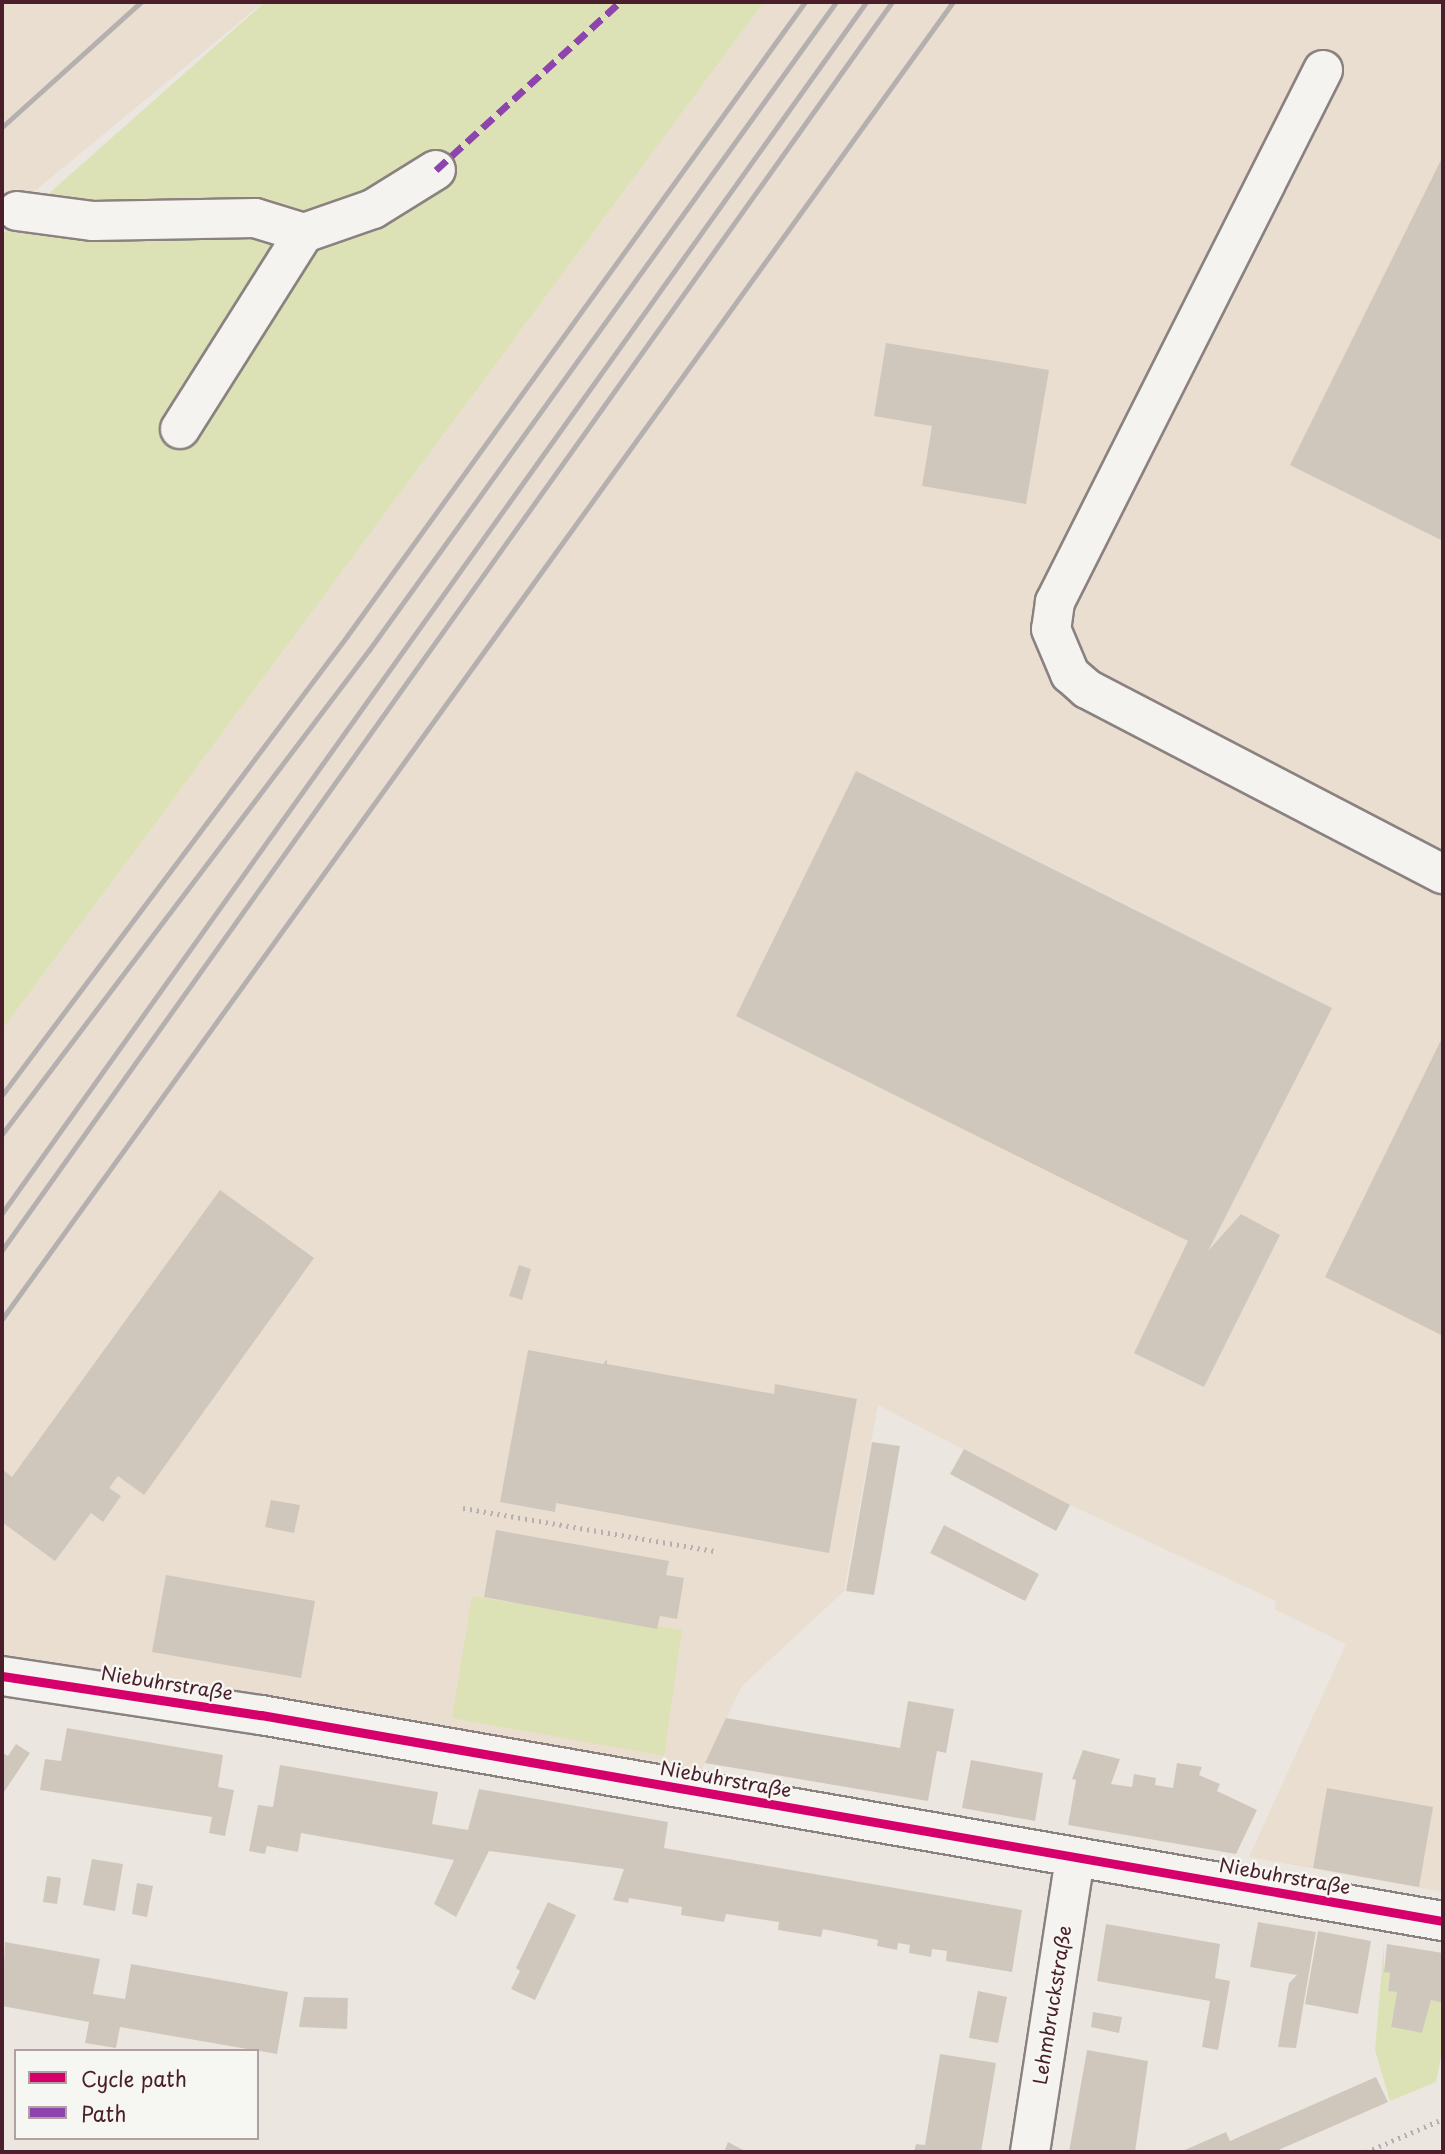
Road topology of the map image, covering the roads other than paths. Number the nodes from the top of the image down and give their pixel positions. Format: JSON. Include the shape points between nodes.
{"nodes":[{"id":1,"x":1323,"y":70,"type":"dead end"},
{"id":2,"x":436,"y":170,"type":"dead end"},
{"id":3,"x":17,"y":211,"type":"dead end"},
{"id":4,"x":304,"y":233,"type":"junction"},
{"id":5,"x":180,"y":429,"type":"dead end"},
{"id":6,"x":1443,"y":874,"type":"edge"},
{"id":7,"x":2,"y":1676,"type":"edge"},
{"id":8,"x":1075,"y":1857,"type":"junction"},
{"id":9,"x":1443,"y":1921,"type":"edge"},
{"id":10,"x":1030,"y":2152,"type":"edge"}],
"edges":[{"from":1,"to":6,"type":"street","via":[[1055,603],[1051,629],[1064,663],[1087,689]]},
{"from":2,"to":4,"type":"street","via":[[373,209]]},
{"from":3,"to":4,"type":"street","via":[[93,221],[255,218]]},
{"from":4,"to":5,"type":"street"},
{"from":7,"to":8,"type":"street","name":"Niebuhrstraße","via":[[261,1715]]},
{"from":8,"to":9,"type":"street","name":"Niebuhrstraße"},
{"from":8,"to":10,"type":"street","name":"Lehmbruckstraße"}]}
